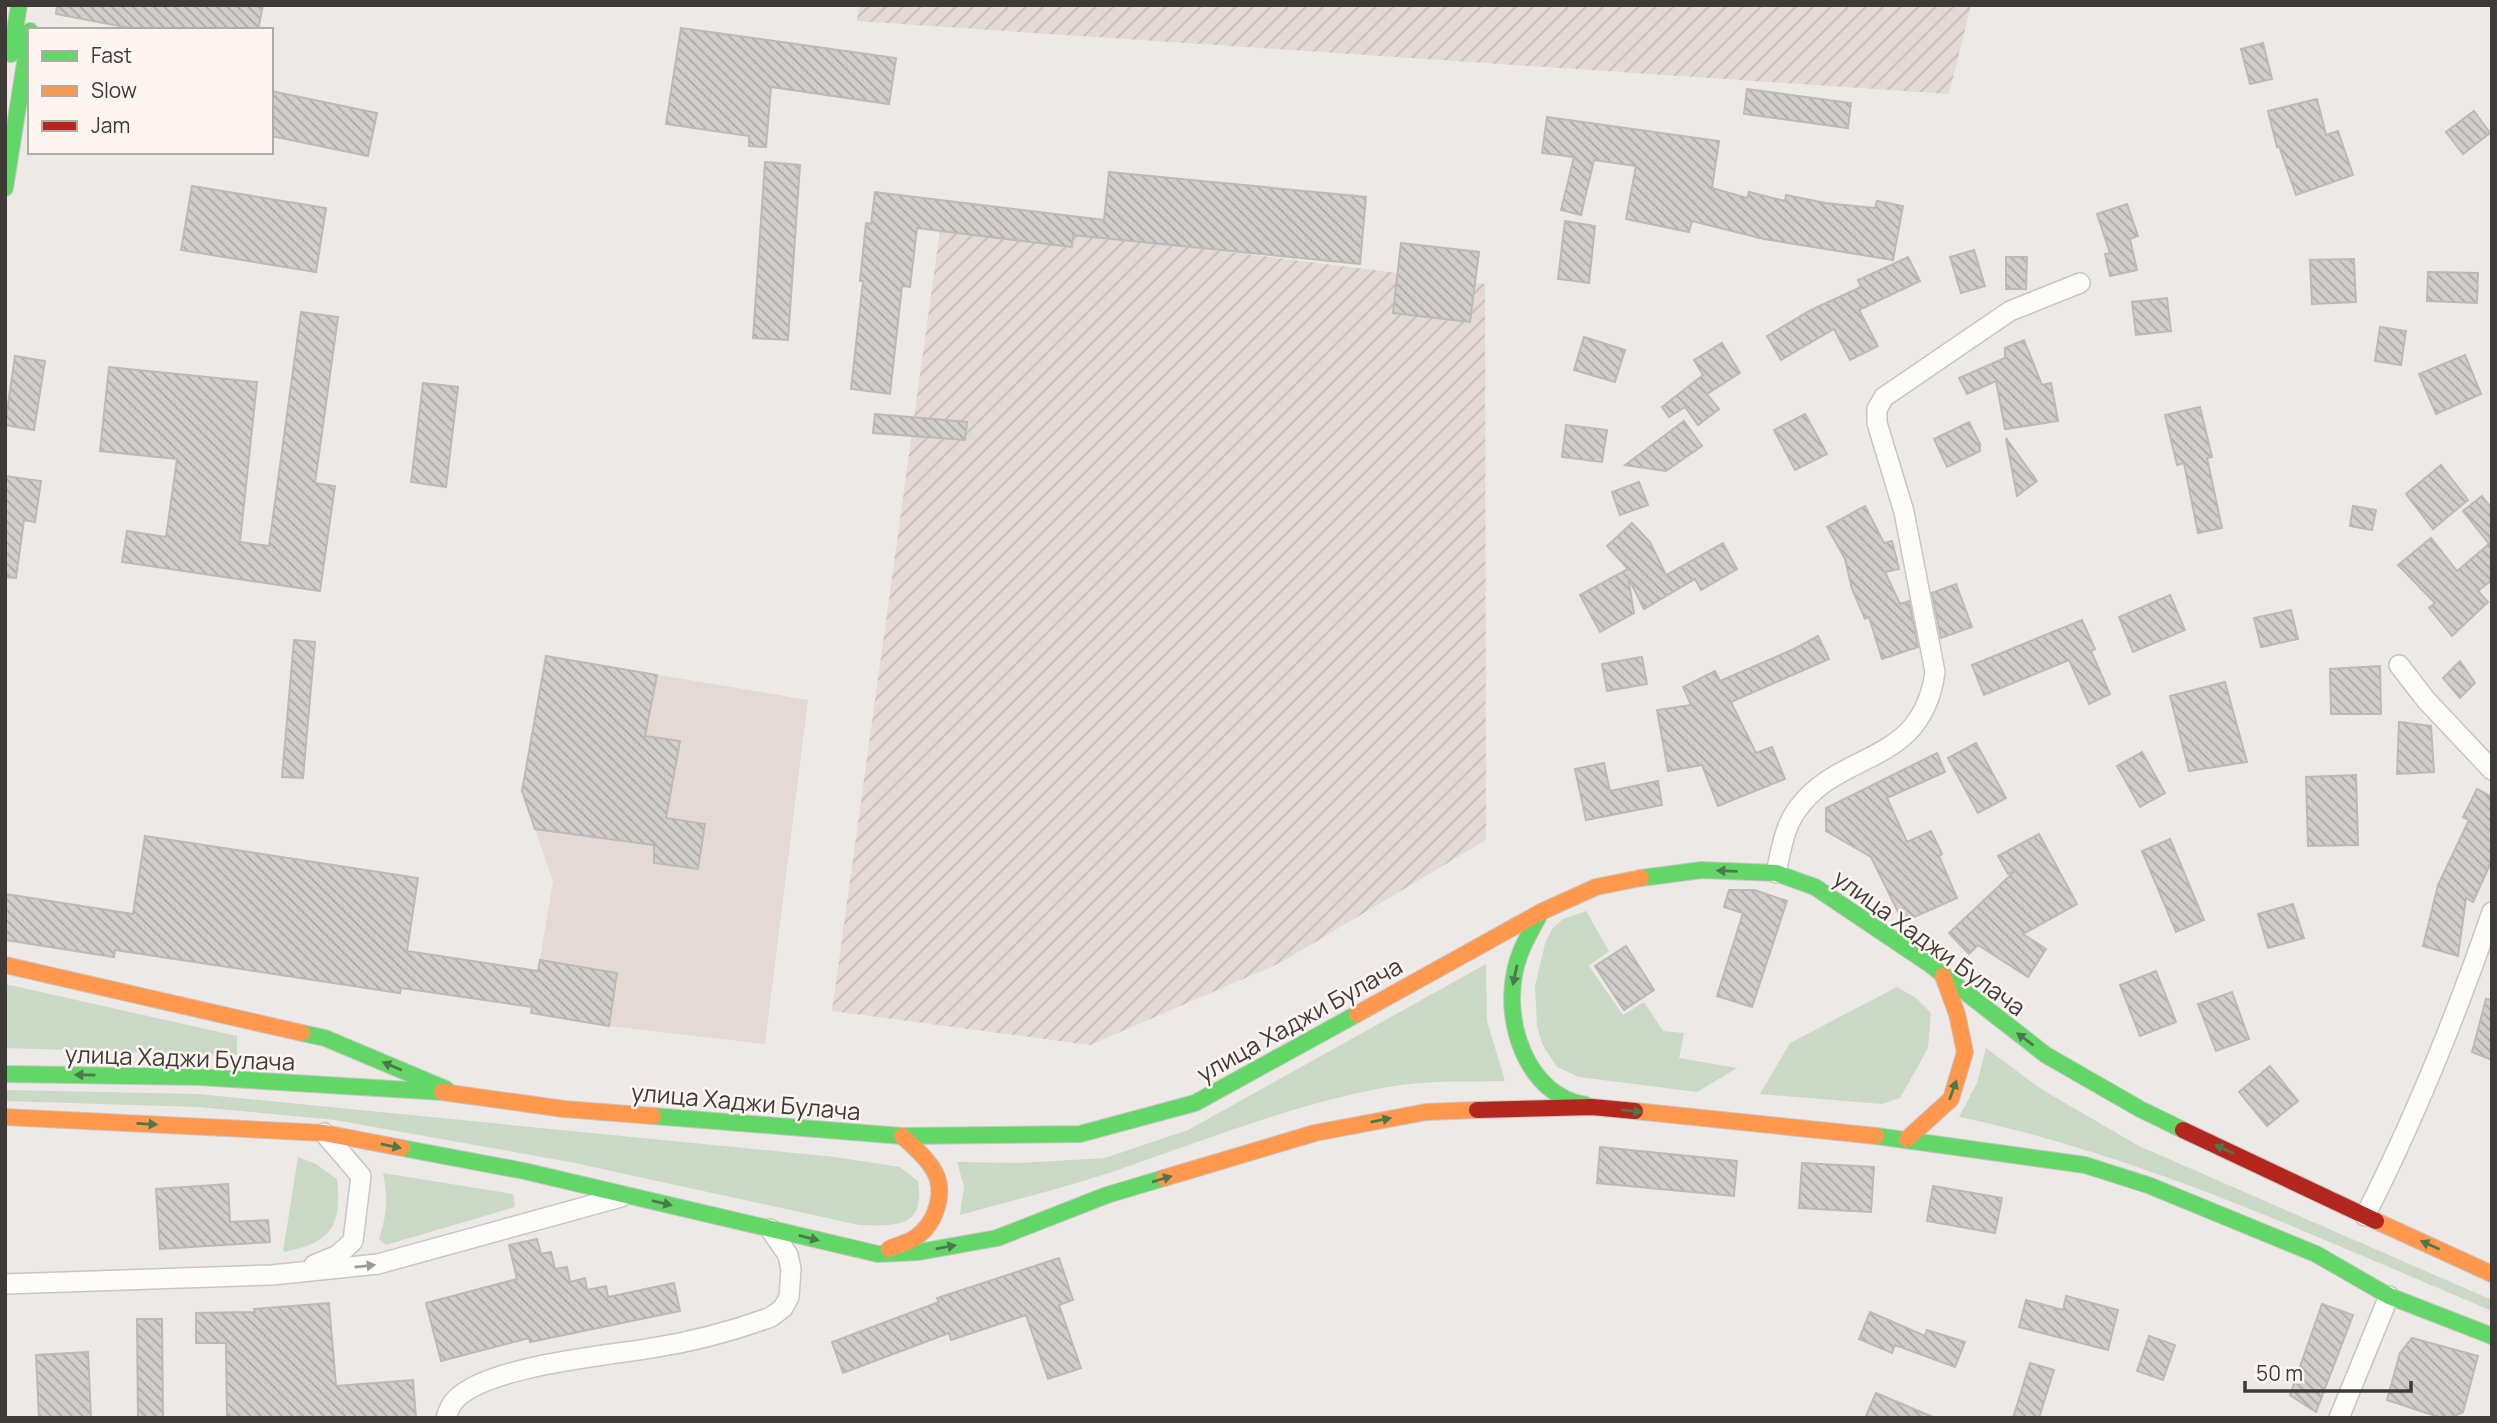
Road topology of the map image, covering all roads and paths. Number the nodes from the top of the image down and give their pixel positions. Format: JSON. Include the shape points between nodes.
{"nodes":[{"id":1,"x":19,"y":5,"type":"edge"},
{"id":2,"x":34,"y":5,"type":"edge"},
{"id":3,"x":30,"y":28,"type":"edge"},
{"id":4,"x":28,"y":44,"type":"edge"},
{"id":5,"x":5,"y":93,"type":"edge"},
{"id":6,"x":5,"y":188,"type":"edge"},
{"id":7,"x":2080,"y":282,"type":"dead end"},
{"id":8,"x":2399,"y":665,"type":"dead end"},
{"id":9,"x":2492,"y":770,"type":"edge"},
{"id":10,"x":1776,"y":873,"type":"junction"},
{"id":11,"x":1541,"y":912,"type":"junction"},
{"id":12,"x":2492,"y":912,"type":"edge"},
{"id":13,"x":2492,"y":959,"type":"edge"},
{"id":14,"x":5,"y":965,"type":"edge"},
{"id":15,"x":1943,"y":976,"type":"junction"},
{"id":16,"x":2467,"y":983,"type":"junction"},
{"id":17,"x":5,"y":1074,"type":"edge"},
{"id":18,"x":455,"y":1093,"type":"junction"},
{"id":19,"x":1592,"y":1107,"type":"junction"},
{"id":20,"x":5,"y":1116,"type":"edge"},
{"id":21,"x":324,"y":1133,"type":"junction"},
{"id":22,"x":902,"y":1136,"type":"junction"},
{"id":23,"x":1907,"y":1139,"type":"junction"},
{"id":24,"x":629,"y":1195,"type":"junction"},
{"id":25,"x":2365,"y":1216,"type":"junction"},
{"id":26,"x":769,"y":1229,"type":"junction"},
{"id":27,"x":878,"y":1254,"type":"junction"},
{"id":28,"x":2492,"y":1273,"type":"edge"},
{"id":29,"x":272,"y":1275,"type":"junction"},
{"id":30,"x":5,"y":1284,"type":"edge"},
{"id":31,"x":2389,"y":1296,"type":"junction"},
{"id":32,"x":2492,"y":1336,"type":"edge"},
{"id":33,"x":446,"y":1418,"type":"edge"},
{"id":34,"x":2339,"y":1418,"type":"edge"}],
"edges":[{"from":1,"to":5,"type":"main road"},
{"from":2,"to":3,"type":"main road"},
{"from":4,"to":6,"type":"main road"},
{"from":7,"to":10,"type":"street","via":[[2010,311],[1884,397],[1877,409],[1914,559],[1934,672],[1932,691],[1922,714],[1901,740],[1821,786],[1798,807],[1784,835]]},
{"from":8,"to":9,"type":"street"},
{"from":10,"to":11,"type":"main road","name":"улица Хаджи Булача","one_way":true,"via":[[1702,870],[1628,880],[1596,887]]},
{"from":10,"to":15,"type":"main road","name":"улица Хаджи Булача","via":[[1823,892]]},
{"from":11,"to":19,"type":"main road","one_way":true,"via":[[1513,980],[1513,1009],[1522,1045],[1531,1068],[1545,1084],[1564,1100]]},
{"from":11,"to":22,"type":"main road","name":"улица Хаджи Булача","via":[[1195,1103],[1080,1134]]},
{"from":12,"to":16,"type":"street"},
{"from":13,"to":16,"type":"street"},
{"from":18,"to":14,"type":"main road","one_way":true,"via":[[325,1044]]},
{"from":23,"to":15,"type":"main road","one_way":true,"via":[[1951,1099],[1965,1052]]},
{"from":25,"to":15,"type":"main road","name":"улица Хаджи Булача","one_way":true,"via":[[2108,1091],[2046,1055]]},
{"from":16,"to":25,"type":"street","via":[[2404,1139]]},
{"from":18,"to":17,"type":"main road","name":"улица Хаджи Булача","one_way":true,"via":[[325,1079]]},
{"from":18,"to":22,"type":"main road","name":"улица Хаджи Булача","via":[[564,1109]]},
{"from":19,"to":23,"type":"main road","one_way":true},
{"from":27,"to":19,"type":"main road","one_way":true,"via":[[997,1238],[1107,1195],[1315,1133],[1426,1112]]},
{"from":20,"to":21,"type":"main road","one_way":true},
{"from":21,"to":24,"type":"main road","one_way":true},
{"from":21,"to":29,"type":"street","via":[[360,1176],[353,1241],[338,1255],[310,1267]]},
{"from":22,"to":27,"type":"main road","via":[[938,1177],[940,1194],[929,1224],[916,1237]]},
{"from":23,"to":31,"type":"main road","via":[[2085,1165],[2148,1185],[2316,1254]]},
{"from":24,"to":26,"type":"main road","one_way":true},
{"from":29,"to":24,"type":"street","one_way":true,"via":[[378,1264]]},
{"from":28,"to":25,"type":"main road","name":"улица Хаджи Булача","one_way":true},
{"from":26,"to":27,"type":"main road","one_way":true},
{"from":26,"to":33,"type":"street","via":[[788,1255],[791,1269],[789,1297],[771,1317],[678,1343],[510,1374],[462,1394]]},
{"from":29,"to":30,"type":"street"},
{"from":31,"to":32,"type":"main road"},
{"from":31,"to":34,"type":"street"}]}
